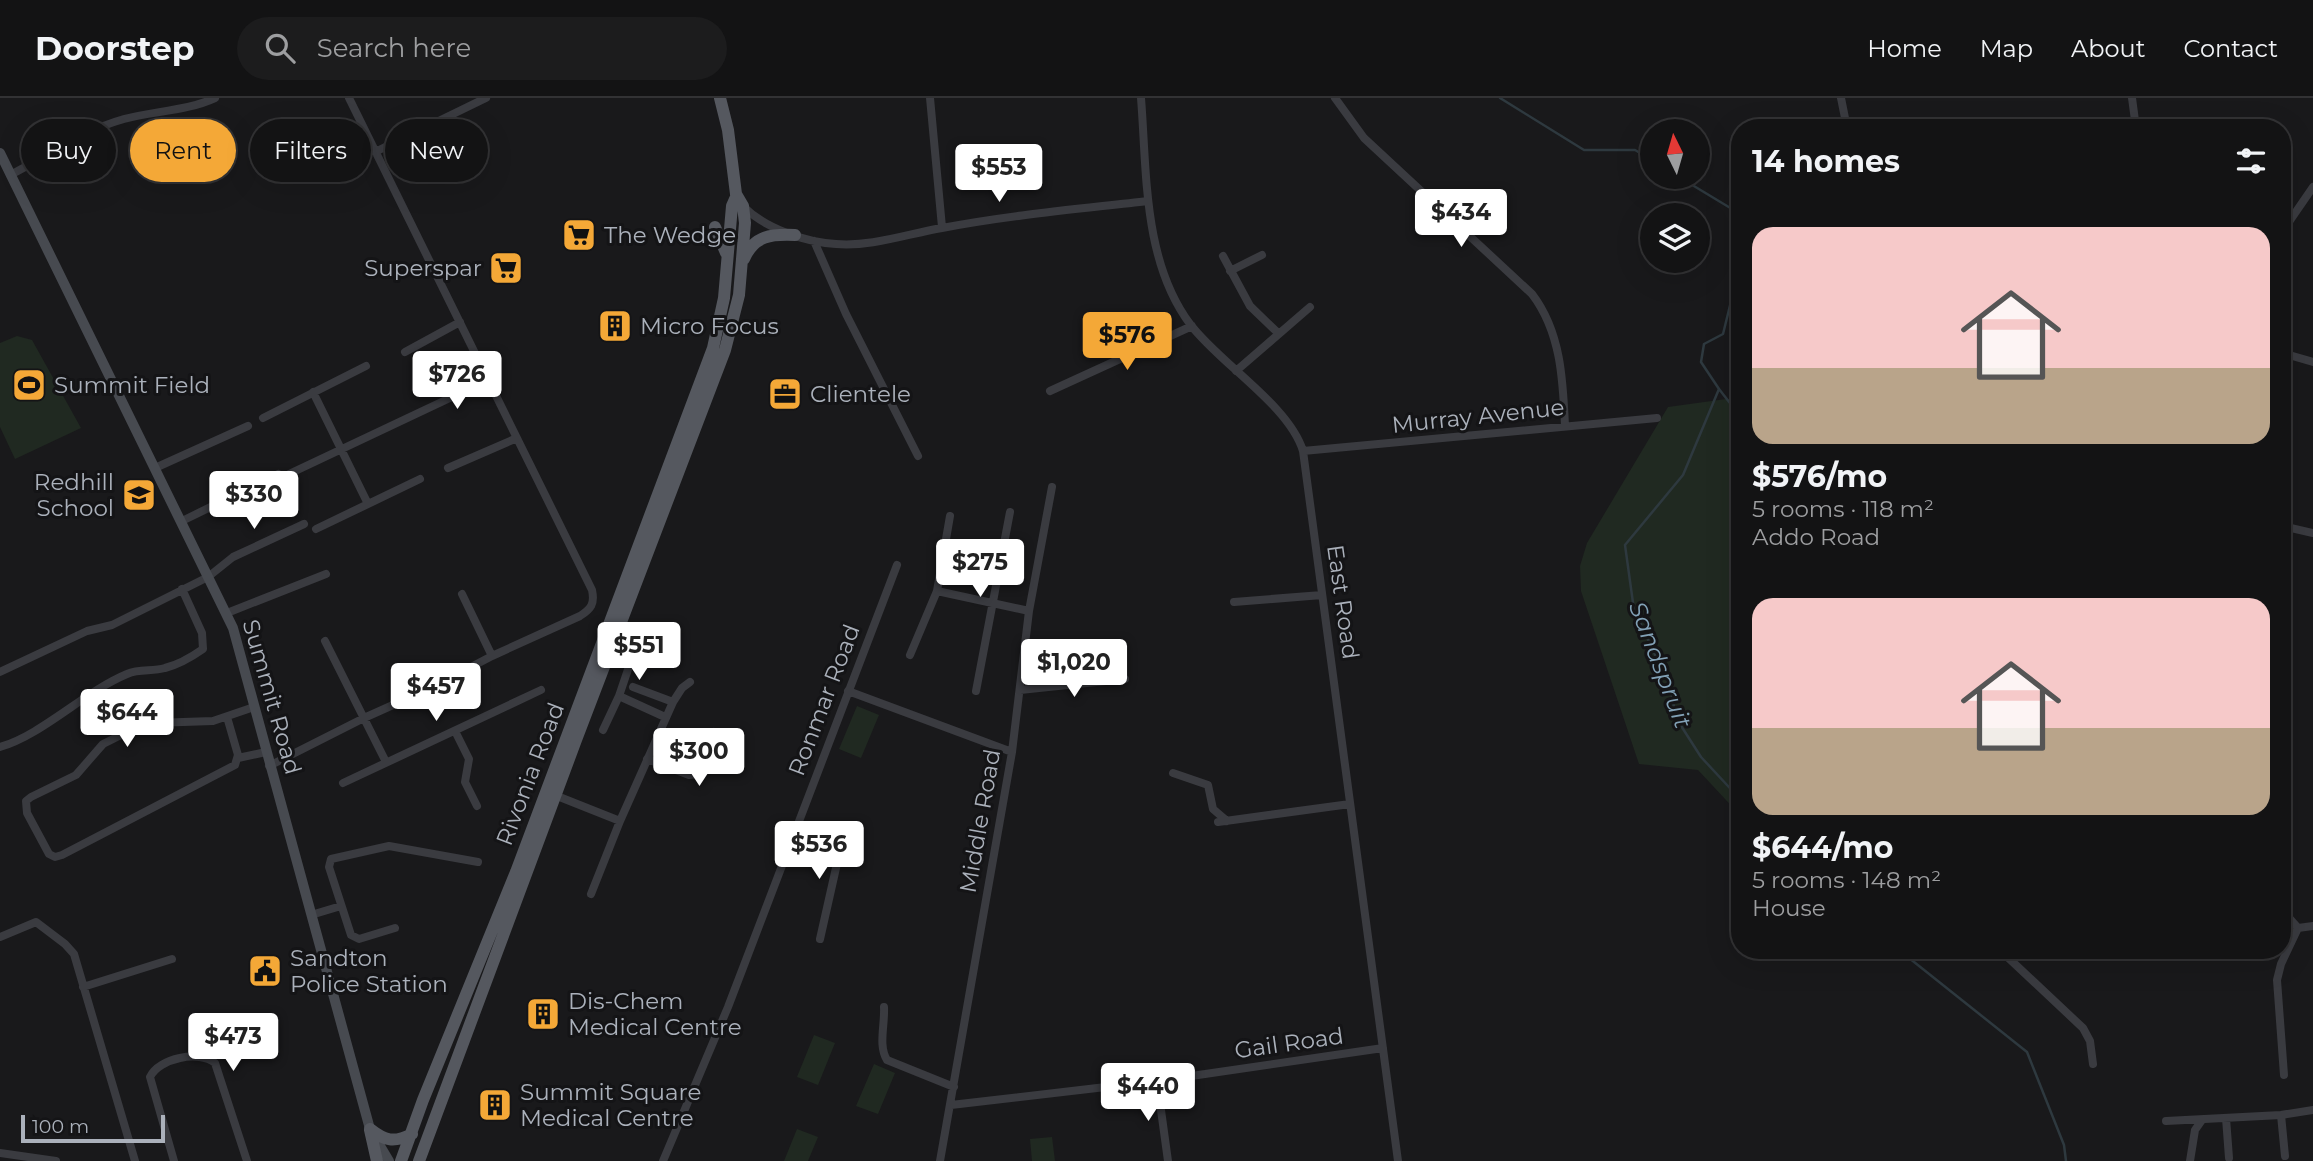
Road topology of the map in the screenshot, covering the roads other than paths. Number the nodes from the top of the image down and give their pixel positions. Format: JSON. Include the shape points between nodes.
{"nodes":[{"id":1,"x":215,"y":98,"type":"edge"},
{"id":2,"x":349,"y":98,"type":"edge"},
{"id":3,"x":486,"y":98,"type":"edge"},
{"id":4,"x":720,"y":98,"type":"edge"},
{"id":5,"x":930,"y":98,"type":"edge"},
{"id":6,"x":1141,"y":98,"type":"edge"},
{"id":7,"x":1335,"y":98,"type":"edge"},
{"id":8,"x":1841,"y":98,"type":"edge"},
{"id":9,"x":2132,"y":98,"type":"edge"},
{"id":10,"x":1845,"y":119,"type":"edge"},
{"id":11,"x":2135,"y":119,"type":"edge"},
{"id":12,"x":375,"y":152,"type":"junction"},
{"id":13,"x":0,"y":153,"type":"edge"},
{"id":14,"x":10,"y":175,"type":"junction"},
{"id":15,"x":2313,"y":187,"type":"edge"},
{"id":16,"x":1148,"y":201,"type":"junction"},
{"id":17,"x":737,"y":203,"type":"junction"},
{"id":18,"x":2291,"y":219,"type":"edge"},
{"id":19,"x":750,"y":220,"type":"junction"},
{"id":20,"x":732,"y":223,"type":"junction"},
{"id":21,"x":715,"y":227,"type":"dead end"},
{"id":22,"x":942,"y":227,"type":"junction"},
{"id":23,"x":795,"y":235,"type":"junction"},
{"id":24,"x":814,"y":241,"type":"junction"},
{"id":25,"x":1223,"y":256,"type":"dead end"},
{"id":26,"x":1262,"y":256,"type":"dead end"},
{"id":27,"x":729,"y":260,"type":"junction"},
{"id":28,"x":741,"y":267,"type":"junction"},
{"id":29,"x":1230,"y":271,"type":"junction"},
{"id":30,"x":1310,"y":307,"type":"dead end"},
{"id":31,"x":460,"y":322,"type":"junction"},
{"id":32,"x":1192,"y":326,"type":"junction"},
{"id":33,"x":1278,"y":333,"type":"junction"},
{"id":34,"x":405,"y":352,"type":"dead end"},
{"id":35,"x":2291,"y":356,"type":"edge"},
{"id":36,"x":2313,"y":362,"type":"edge"},
{"id":37,"x":366,"y":366,"type":"dead end"},
{"id":38,"x":1236,"y":371,"type":"junction"},
{"id":39,"x":488,"y":380,"type":"junction"},
{"id":40,"x":1050,"y":391,"type":"dead end"},
{"id":41,"x":313,"y":392,"type":"junction"},
{"id":42,"x":262,"y":418,"type":"dead end"},
{"id":43,"x":1657,"y":418,"type":"dead end"},
{"id":44,"x":248,"y":426,"type":"dead end"},
{"id":45,"x":1565,"y":426,"type":"junction"},
{"id":46,"x":517,"y":438,"type":"junction"},
{"id":47,"x":341,"y":450,"type":"junction"},
{"id":48,"x":1303,"y":451,"type":"junction"},
{"id":49,"x":918,"y":456,"type":"dead end"},
{"id":50,"x":155,"y":468,"type":"junction"},
{"id":51,"x":448,"y":468,"type":"dead end"},
{"id":52,"x":278,"y":474,"type":"dead end"},
{"id":53,"x":289,"y":474,"type":"dead end"},
{"id":54,"x":420,"y":479,"type":"dead end"},
{"id":55,"x":1052,"y":487,"type":"dead end"},
{"id":56,"x":368,"y":504,"type":"junction"},
{"id":57,"x":1010,"y":512,"type":"dead end"},
{"id":58,"x":950,"y":516,"type":"dead end"},
{"id":59,"x":181,"y":521,"type":"junction"},
{"id":60,"x":304,"y":524,"type":"dead end"},
{"id":61,"x":2291,"y":528,"type":"edge"},
{"id":62,"x":316,"y":529,"type":"dead end"},
{"id":63,"x":2313,"y":533,"type":"edge"},
{"id":64,"x":897,"y":565,"type":"dead end"},
{"id":65,"x":326,"y":574,"type":"dead end"},
{"id":66,"x":208,"y":577,"type":"junction"},
{"id":67,"x":182,"y":589,"type":"junction"},
{"id":68,"x":937,"y":591,"type":"junction"},
{"id":69,"x":462,"y":594,"type":"dead end"},
{"id":70,"x":1322,"y":595,"type":"junction"},
{"id":71,"x":1234,"y":602,"type":"dead end"},
{"id":72,"x":994,"y":603,"type":"junction"},
{"id":73,"x":1029,"y":611,"type":"junction"},
{"id":74,"x":227,"y":613,"type":"junction"},
{"id":75,"x":640,"y":634,"type":"dead end"},
{"id":76,"x":325,"y":641,"type":"dead end"},
{"id":77,"x":910,"y":655,"type":"dead end"},
{"id":78,"x":492,"y":656,"type":"junction"},
{"id":79,"x":0,"y":673,"type":"edge"},
{"id":80,"x":1125,"y":679,"type":"dead end"},
{"id":81,"x":690,"y":682,"type":"dead end"},
{"id":82,"x":634,"y":687,"type":"dead end"},
{"id":83,"x":541,"y":690,"type":"dead end"},
{"id":84,"x":1020,"y":690,"type":"junction"},
{"id":85,"x":848,"y":691,"type":"junction"},
{"id":86,"x":976,"y":691,"type":"dead end"},
{"id":87,"x":619,"y":696,"type":"junction"},
{"id":88,"x":673,"y":702,"type":"junction"},
{"id":89,"x":254,"y":707,"type":"junction"},
{"id":90,"x":227,"y":717,"type":"junction"},
{"id":91,"x":665,"y":717,"type":"junction"},
{"id":92,"x":364,"y":718,"type":"junction"},
{"id":93,"x":603,"y":730,"type":"dead end"},
{"id":94,"x":455,"y":731,"type":"junction"},
{"id":95,"x":714,"y":732,"type":"dead end"},
{"id":96,"x":0,"y":747,"type":"edge"},
{"id":97,"x":266,"y":752,"type":"junction"},
{"id":98,"x":1012,"y":752,"type":"junction"},
{"id":99,"x":238,"y":758,"type":"junction"},
{"id":100,"x":647,"y":759,"type":"junction"},
{"id":101,"x":386,"y":762,"type":"junction"},
{"id":102,"x":270,"y":766,"type":"junction"},
{"id":103,"x":1173,"y":773,"type":"dead end"},
{"id":104,"x":343,"y":783,"type":"dead end"},
{"id":105,"x":550,"y":793,"type":"junction"},
{"id":106,"x":1350,"y":804,"type":"junction"},
{"id":107,"x":477,"y":806,"type":"dead end"},
{"id":108,"x":621,"y":821,"type":"junction"},
{"id":109,"x":791,"y":839,"type":"junction"},
{"id":110,"x":478,"y":862,"type":"dead end"},
{"id":111,"x":591,"y":894,"type":"dead end"},
{"id":112,"x":341,"y":906,"type":"junction"},
{"id":113,"x":310,"y":915,"type":"junction"},
{"id":114,"x":2291,"y":920,"type":"edge"},
{"id":115,"x":2313,"y":926,"type":"edge"},
{"id":116,"x":395,"y":928,"type":"dead end"},
{"id":117,"x":2298,"y":928,"type":"junction"},
{"id":118,"x":0,"y":937,"type":"edge"},
{"id":119,"x":820,"y":939,"type":"dead end"},
{"id":120,"x":2291,"y":943,"type":"edge"},
{"id":121,"x":172,"y":959,"type":"dead end"},
{"id":122,"x":2010,"y":959,"type":"edge"},
{"id":123,"x":2283,"y":959,"type":"edge"},
{"id":124,"x":491,"y":968,"type":"junction"},
{"id":125,"x":472,"y":979,"type":"junction"},
{"id":126,"x":83,"y":987,"type":"junction"},
{"id":127,"x":884,"y":1007,"type":"dead end"},
{"id":128,"x":1383,"y":1048,"type":"junction"},
{"id":129,"x":2093,"y":1064,"type":"dead end"},
{"id":130,"x":2284,"y":1075,"type":"dead end"},
{"id":131,"x":1157,"y":1081,"type":"junction"},
{"id":132,"x":954,"y":1087,"type":"junction"},
{"id":133,"x":951,"y":1105,"type":"junction"},
{"id":134,"x":2313,"y":1110,"type":"edge"},
{"id":135,"x":2281,"y":1115,"type":"junction"},
{"id":136,"x":2226,"y":1118,"type":"junction"},
{"id":137,"x":2202,"y":1119,"type":"junction"},
{"id":138,"x":2166,"y":1121,"type":"dead end"},
{"id":139,"x":370,"y":1129,"type":"junction"},
{"id":140,"x":412,"y":1134,"type":"junction"},
{"id":141,"x":0,"y":1153,"type":"edge"},
{"id":142,"x":2285,"y":1156,"type":"dead end"},
{"id":143,"x":2229,"y":1158,"type":"dead end"},
{"id":144,"x":56,"y":1161,"type":"edge"},
{"id":145,"x":135,"y":1161,"type":"edge"},
{"id":146,"x":174,"y":1161,"type":"edge"},
{"id":147,"x":247,"y":1161,"type":"edge"},
{"id":148,"x":377,"y":1161,"type":"edge"},
{"id":149,"x":389,"y":1161,"type":"edge"},
{"id":150,"x":401,"y":1161,"type":"edge"},
{"id":151,"x":419,"y":1161,"type":"edge"},
{"id":152,"x":663,"y":1161,"type":"edge"},
{"id":153,"x":940,"y":1161,"type":"edge"},
{"id":154,"x":1168,"y":1161,"type":"edge"},
{"id":155,"x":1398,"y":1161,"type":"edge"},
{"id":156,"x":2190,"y":1161,"type":"edge"}],
"edges":[{"from":1,"to":14,"type":"street","via":[[105,125]]},
{"from":2,"to":12,"type":"street"},
{"from":3,"to":12,"type":"street"},
{"from":4,"to":17,"type":"main road","name":"Rivonia Road"},
{"from":5,"to":22,"type":"street"},
{"from":6,"to":16,"type":"street","name":"East Road"},
{"from":7,"to":45,"type":"street","via":[[1364,138],[1532,294],[1546,313],[1557,345]]},
{"from":8,"to":10,"type":"street"},
{"from":9,"to":11,"type":"street"},
{"from":12,"to":31,"type":"street"},
{"from":13,"to":14,"type":"main road","name":"Summit Road"},
{"from":14,"to":50,"type":"main road","name":"Summit Road"},
{"from":15,"to":18,"type":"street"},
{"from":16,"to":22,"type":"street"},
{"from":16,"to":32,"type":"street","name":"East Road","via":[[1167,285]]},
{"from":17,"to":19,"type":"main road","name":"Rivonia Road"},
{"from":17,"to":20,"type":"main road","name":"Rivonia Road"},
{"from":19,"to":20,"type":"street"},
{"from":19,"to":23,"type":"street"},
{"from":19,"to":28,"type":"main road","name":"Rivonia Road"},
{"from":20,"to":27,"type":"main road","name":"Rivonia Road"},
{"from":21,"to":27,"type":"main road"},
{"from":22,"to":24,"type":"street","via":[[855,244]]},
{"from":23,"to":24,"type":"street"},
{"from":23,"to":28,"type":"main road","via":[[761,238],[750,247]]},
{"from":24,"to":49,"type":"street"},
{"from":25,"to":29,"type":"street"},
{"from":26,"to":29,"type":"street"},
{"from":27,"to":105,"type":"main road","name":"Rivonia Road","via":[[713,348]]},
{"from":28,"to":105,"type":"main road","name":"Rivonia Road","via":[[725,350]]},
{"from":29,"to":33,"type":"street","via":[[1250,306]]},
{"from":30,"to":33,"type":"street"},
{"from":31,"to":34,"type":"street"},
{"from":31,"to":39,"type":"street"},
{"from":32,"to":38,"type":"street","name":"East Road"},
{"from":32,"to":40,"type":"street"},
{"from":33,"to":38,"type":"street"},
{"from":35,"to":36,"type":"street"},
{"from":37,"to":41,"type":"street"},
{"from":38,"to":48,"type":"street","name":"East Road","via":[[1279,415]]},
{"from":39,"to":46,"type":"street"},
{"from":39,"to":47,"type":"street"},
{"from":41,"to":42,"type":"street"},
{"from":41,"to":47,"type":"street"},
{"from":43,"to":45,"type":"street","name":"Murray Avenue"},
{"from":44,"to":50,"type":"street"},
{"from":45,"to":48,"type":"street","name":"Murray Avenue"},
{"from":46,"to":51,"type":"street"},
{"from":46,"to":78,"type":"street","via":[[594,602],[580,616]]},
{"from":47,"to":53,"type":"street"},
{"from":47,"to":56,"type":"street"},
{"from":48,"to":70,"type":"street","name":"East Road"},
{"from":50,"to":59,"type":"main road","name":"Summit Road"},
{"from":52,"to":59,"type":"street"},
{"from":54,"to":56,"type":"street"},
{"from":55,"to":73,"type":"street","name":"Middle Road"},
{"from":56,"to":62,"type":"street"},
{"from":57,"to":72,"type":"street"},
{"from":58,"to":68,"type":"street"},
{"from":59,"to":66,"type":"main road","name":"Summit Road"},
{"from":60,"to":66,"type":"street","via":[[233,557]]},
{"from":61,"to":63,"type":"street"},
{"from":64,"to":85,"type":"street","name":"Ronmar Road"},
{"from":65,"to":74,"type":"street"},
{"from":66,"to":67,"type":"street"},
{"from":66,"to":74,"type":"main road","name":"Summit Road"},
{"from":67,"to":79,"type":"street"},
{"from":67,"to":96,"type":"street","via":[[202,633],[204,649],[167,668],[125,674],[19,740]]},
{"from":68,"to":72,"type":"street"},
{"from":68,"to":77,"type":"street"},
{"from":69,"to":78,"type":"street"},
{"from":70,"to":71,"type":"street"},
{"from":70,"to":106,"type":"street","name":"East Road"},
{"from":72,"to":73,"type":"street"},
{"from":72,"to":86,"type":"street"},
{"from":73,"to":84,"type":"street","name":"Middle Road"},
{"from":74,"to":89,"type":"main road","name":"Summit Road"},
{"from":75,"to":87,"type":"street"},
{"from":76,"to":92,"type":"street"},
{"from":78,"to":92,"type":"street"},
{"from":80,"to":84,"type":"street"},
{"from":81,"to":88,"type":"street"},
{"from":82,"to":88,"type":"street"},
{"from":83,"to":94,"type":"street"},
{"from":84,"to":98,"type":"street","name":"Middle Road"},
{"from":85,"to":98,"type":"street"},
{"from":85,"to":109,"type":"street","name":"Ronmar Road"},
{"from":87,"to":91,"type":"street"},
{"from":87,"to":93,"type":"street"},
{"from":88,"to":91,"type":"street"},
{"from":89,"to":90,"type":"street"},
{"from":89,"to":97,"type":"main road","name":"Summit Road"},
{"from":90,"to":99,"type":"street"},
{"from":90,"to":99,"type":"street","via":[[137,727],[98,748],[76,775],[27,799],[26,810],[47,851],[57,857],[231,768]]},
{"from":91,"to":100,"type":"street"},
{"from":92,"to":101,"type":"street"},
{"from":92,"to":102,"type":"street"},
{"from":94,"to":101,"type":"street"},
{"from":94,"to":107,"type":"street","via":[[469,759],[465,782]]},
{"from":95,"to":100,"type":"street","via":[[697,774]]},
{"from":97,"to":99,"type":"street"},
{"from":97,"to":102,"type":"main road","name":"Summit Road"},
{"from":98,"to":132,"type":"street","name":"Middle Road"},
{"from":100,"to":108,"type":"street"},
{"from":101,"to":104,"type":"street"},
{"from":102,"to":113,"type":"main road","name":"Summit Road"},
{"from":103,"to":106,"type":"street","via":[[1208,785],[1213,809],[1222,821]]},
{"from":105,"to":108,"type":"street"},
{"from":105,"to":124,"type":"main road","name":"Rivonia Road"},
{"from":105,"to":125,"type":"main road","name":"Rivonia Road"},
{"from":106,"to":128,"type":"street","name":"East Road"},
{"from":108,"to":111,"type":"street"},
{"from":109,"to":119,"type":"street","via":[[828,847],[837,854]]},
{"from":109,"to":152,"type":"street","name":"Ronmar Road","via":[[728,1007]]},
{"from":110,"to":112,"type":"street","via":[[389,846],[334,857],[329,867]]},
{"from":112,"to":113,"type":"street"},
{"from":112,"to":116,"type":"street","via":[[354,938]]},
{"from":113,"to":139,"type":"main road","name":"Summit Road"},
{"from":114,"to":117,"type":"street"},
{"from":115,"to":117,"type":"street"},
{"from":117,"to":120,"type":"street"},
{"from":118,"to":126,"type":"street","via":[[39,923],[72,952]]},
{"from":121,"to":126,"type":"street"},
{"from":122,"to":129,"type":"street","via":[[2083,1028]]},
{"from":123,"to":130,"type":"street","via":[[2277,980]]},
{"from":124,"to":125,"type":"main road"},
{"from":124,"to":151,"type":"main road","name":"Rivonia Road"},
{"from":125,"to":140,"type":"main road","name":"Rivonia Road"},
{"from":126,"to":145,"type":"street"},
{"from":127,"to":132,"type":"street","via":[[882,1048],[887,1060]]},
{"from":128,"to":131,"type":"street","name":"Gail Road"},
{"from":128,"to":155,"type":"street","name":"East Road"},
{"from":131,"to":133,"type":"street","name":"Gail Road"},
{"from":131,"to":154,"type":"street"},
{"from":132,"to":133,"type":"street","name":"Middle Road"},
{"from":133,"to":153,"type":"street","name":"Middle Road"},
{"from":134,"to":135,"type":"street"},
{"from":135,"to":136,"type":"street"},
{"from":135,"to":142,"type":"street"},
{"from":136,"to":137,"type":"street"},
{"from":136,"to":143,"type":"street"},
{"from":137,"to":138,"type":"street"},
{"from":137,"to":156,"type":"street","via":[[2195,1130]]},
{"from":139,"to":140,"type":"main road","via":[[386,1140]]},
{"from":139,"to":148,"type":"main road"},
{"from":139,"to":149,"type":"main road","name":"Summit Road"},
{"from":140,"to":150,"type":"main road","name":"Rivonia Road"},
{"from":141,"to":144,"type":"street"},
{"from":146,"to":147,"type":"street","via":[[150,1077],[158,1067],[194,1057],[215,1063]]}]}
